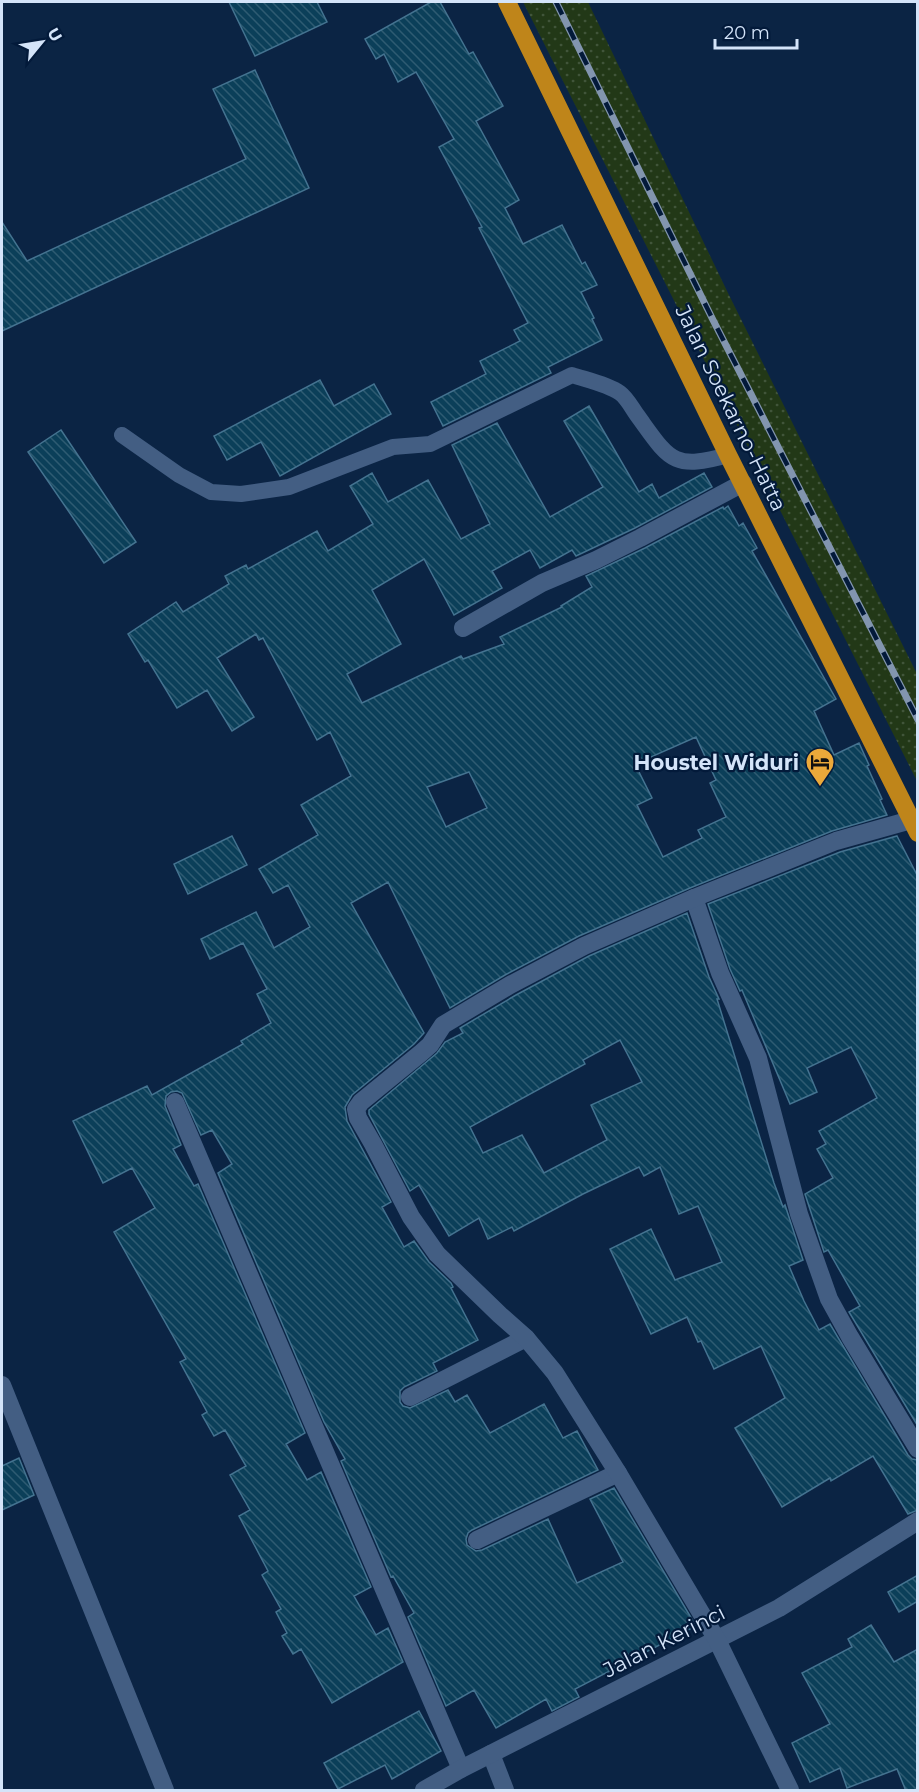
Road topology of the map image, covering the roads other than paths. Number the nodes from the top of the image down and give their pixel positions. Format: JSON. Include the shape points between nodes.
{"nodes":[{"id":1,"x":507,"y":2,"type":"edge"},
{"id":2,"x":122,"y":435,"type":"dead end"},
{"id":3,"x":728,"y":455,"type":"junction"},
{"id":4,"x":743,"y":483,"type":"junction"},
{"id":5,"x":463,"y":628,"type":"dead end"},
{"id":6,"x":914,"y":827,"type":"edge"},
{"id":7,"x":694,"y":898,"type":"junction"},
{"id":8,"x":175,"y":1102,"type":"dead end"},
{"id":9,"x":526,"y":1338,"type":"junction"},
{"id":10,"x":2,"y":1385,"type":"edge"},
{"id":11,"x":410,"y":1397,"type":"dead end"},
{"id":12,"x":918,"y":1449,"type":"edge"},
{"id":13,"x":618,"y":1473,"type":"junction"},
{"id":14,"x":918,"y":1521,"type":"edge"},
{"id":15,"x":477,"y":1540,"type":"dead end"},
{"id":16,"x":717,"y":1640,"type":"junction"},
{"id":17,"x":491,"y":1754,"type":"junction"},
{"id":18,"x":461,"y":1769,"type":"junction"},
{"id":19,"x":165,"y":1791,"type":"edge"},
{"id":20,"x":424,"y":1791,"type":"edge"},
{"id":21,"x":505,"y":1791,"type":"edge"},
{"id":22,"x":790,"y":1791,"type":"edge"}],
"edges":[{"from":1,"to":3,"type":"highway","name":"Jalan Soekarno-Hatta"},
{"from":2,"to":3,"type":"lane","via":[[179,475],[212,492],[241,494],[289,487],[393,447],[430,444],[572,375],[622,394],[671,458],[703,462]]},
{"from":3,"to":4,"type":"highway","name":"Jalan Soekarno-Hatta"},
{"from":4,"to":5,"type":"street","via":[[622,547],[542,583]]},
{"from":4,"to":6,"type":"highway","name":"Jalan Soekarno-Hatta"},
{"from":6,"to":7,"type":"street","via":[[836,841]]},
{"from":7,"to":9,"type":"street","via":[[584,946],[442,1025],[430,1045],[356,1109],[357,1118],[411,1217],[437,1254]]},
{"from":7,"to":12,"type":"street","via":[[720,973],[758,1058],[799,1214],[829,1299]]},
{"from":8,"to":18,"type":"street"},
{"from":9,"to":11,"type":"street"},
{"from":9,"to":13,"type":"street","via":[[555,1373]]},
{"from":10,"to":19,"type":"street"},
{"from":13,"to":15,"type":"street"},
{"from":13,"to":16,"type":"street"},
{"from":14,"to":16,"type":"street","name":"Jalan Kerinci","via":[[779,1608]]},
{"from":16,"to":17,"type":"street","name":"Jalan Kerinci"},
{"from":16,"to":22,"type":"street"},
{"from":17,"to":18,"type":"street","name":"Jalan Kerinci"},
{"from":17,"to":21,"type":"street"},
{"from":18,"to":20,"type":"street","name":"Jalan Kerinci"}]}
